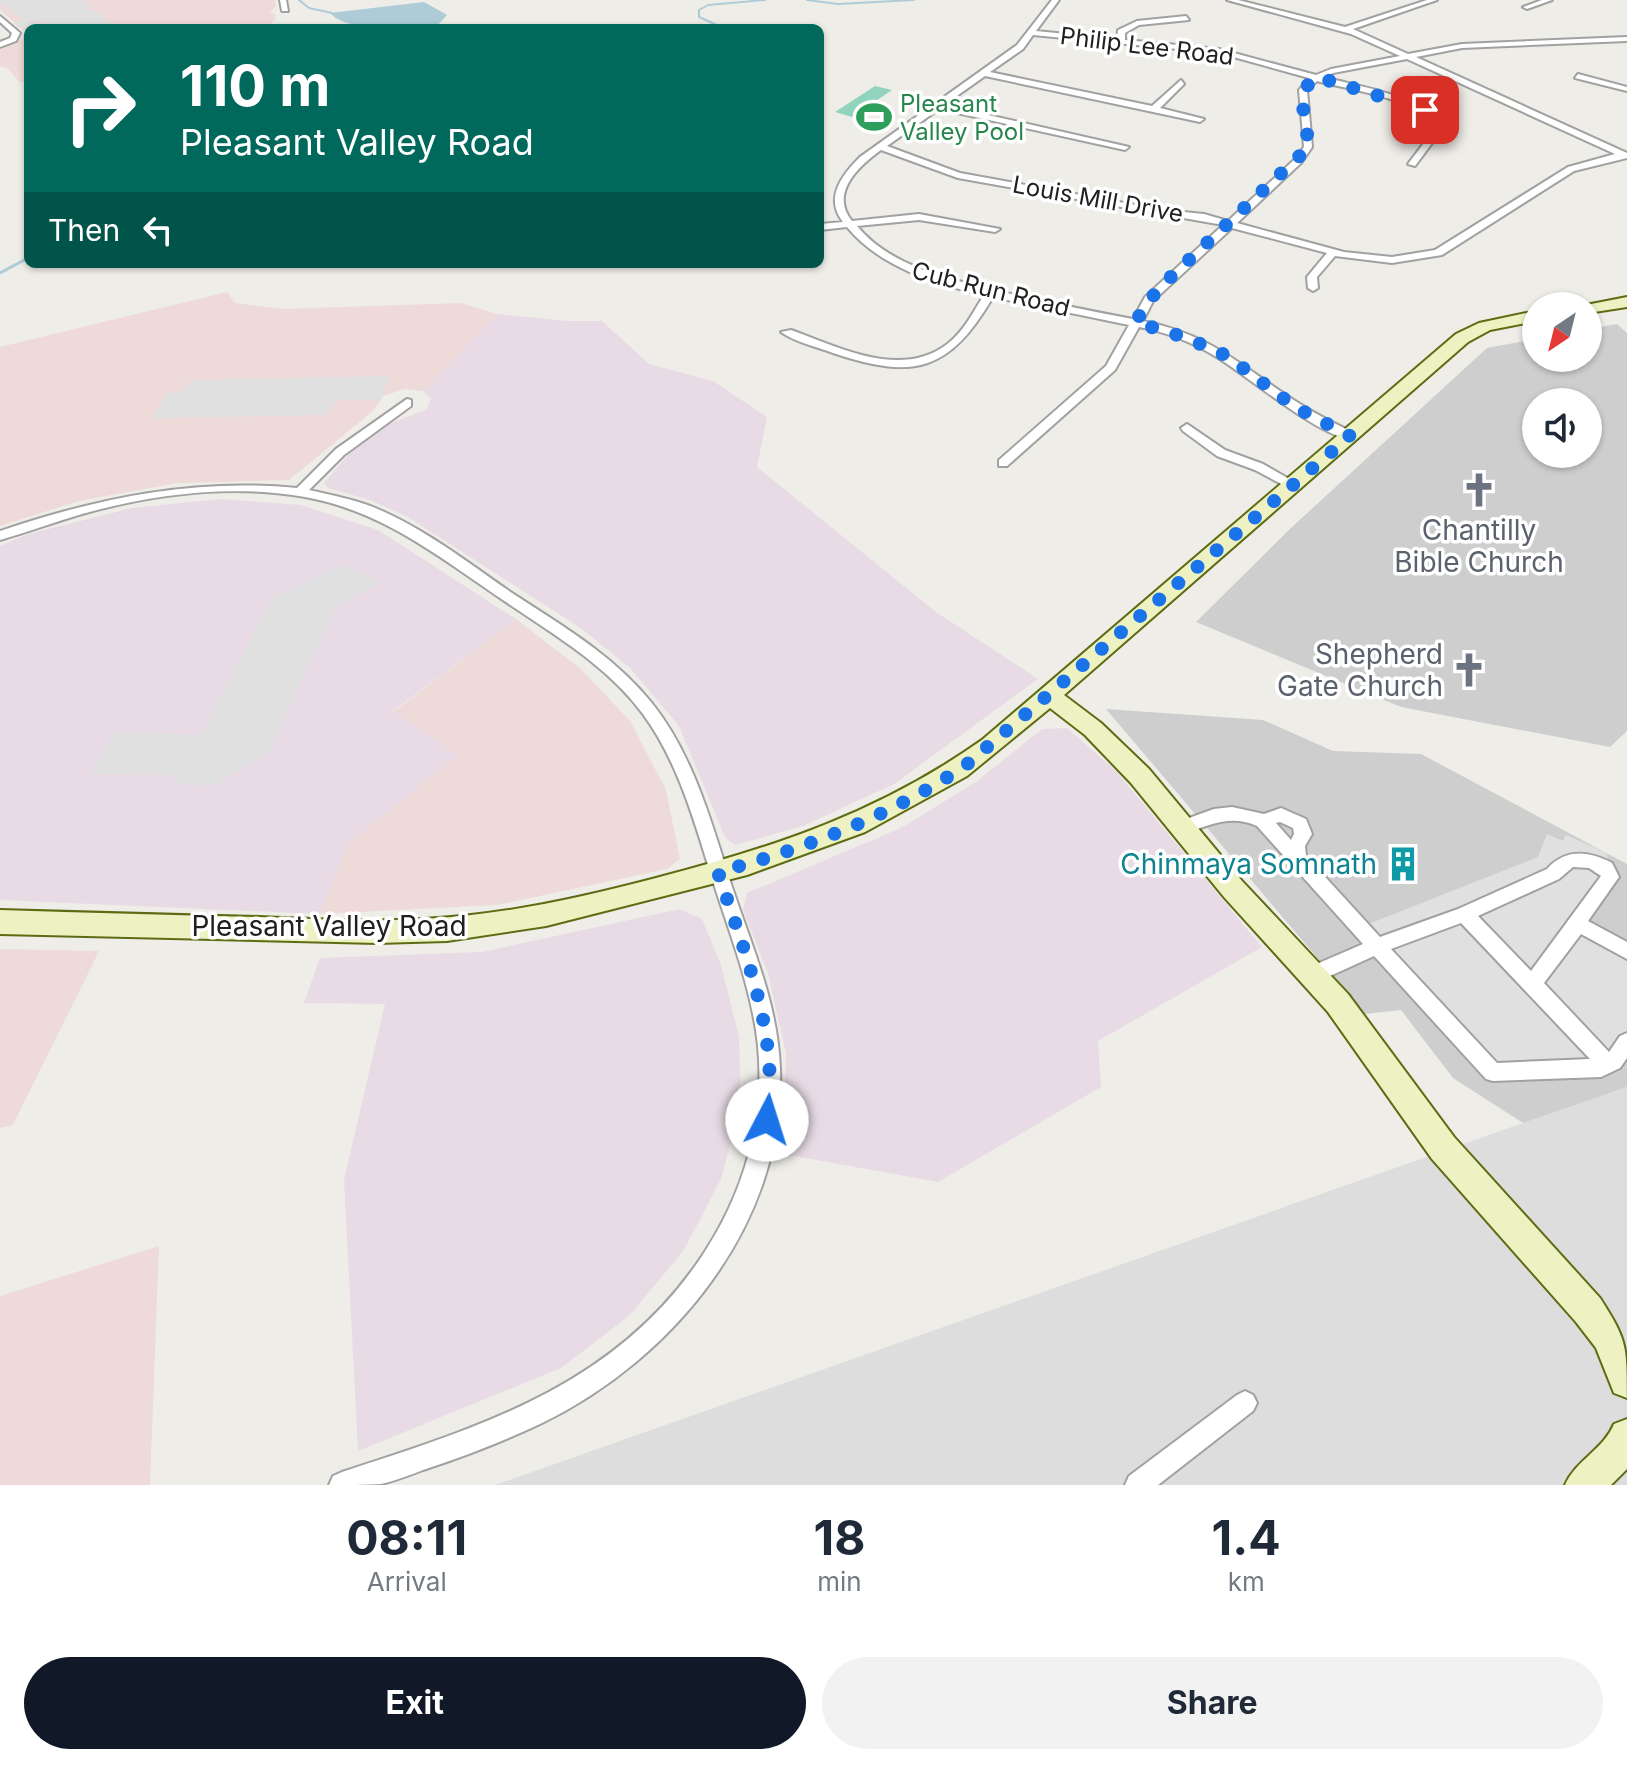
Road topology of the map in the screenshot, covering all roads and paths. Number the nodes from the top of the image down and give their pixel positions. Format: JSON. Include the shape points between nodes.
{"nodes":[{"id":1,"x":283,"y":0,"type":"edge"},
{"id":2,"x":1056,"y":0,"type":"edge"},
{"id":3,"x":1230,"y":0,"type":"edge"},
{"id":4,"x":1263,"y":0,"type":"edge"},
{"id":5,"x":1434,"y":0,"type":"edge"},
{"id":6,"x":1549,"y":0,"type":"edge"},
{"id":7,"x":1252,"y":5,"type":"junction"},
{"id":8,"x":1527,"y":7,"type":"dead end"},
{"id":9,"x":285,"y":9,"type":"dead end"},
{"id":10,"x":0,"y":18,"type":"edge"},
{"id":11,"x":1186,"y":18,"type":"dead end"},
{"id":12,"x":1347,"y":29,"type":"junction"},
{"id":13,"x":1032,"y":33,"type":"junction"},
{"id":14,"x":1627,"y":39,"type":"edge"},
{"id":15,"x":1121,"y":42,"type":"junction"},
{"id":16,"x":0,"y":45,"type":"edge"},
{"id":17,"x":1408,"y":56,"type":"junction"},
{"id":18,"x":984,"y":73,"type":"junction"},
{"id":19,"x":1578,"y":76,"type":"dead end"},
{"id":20,"x":1317,"y":77,"type":"junction"},
{"id":21,"x":1181,"y":82,"type":"dead end"},
{"id":22,"x":1627,"y":89,"type":"edge"},
{"id":23,"x":938,"y":106,"type":"junction"},
{"id":24,"x":1154,"y":109,"type":"junction"},
{"id":25,"x":1200,"y":119,"type":"dead end"},
{"id":26,"x":881,"y":147,"type":"junction"},
{"id":27,"x":1125,"y":147,"type":"dead end"},
{"id":28,"x":1625,"y":155,"type":"edge"},
{"id":29,"x":1412,"y":164,"type":"dead end"},
{"id":30,"x":1230,"y":223,"type":"junction"},
{"id":31,"x":847,"y":224,"type":"junction"},
{"id":32,"x":824,"y":227,"type":"edge"},
{"id":33,"x":995,"y":229,"type":"dead end"},
{"id":34,"x":1333,"y":252,"type":"junction"},
{"id":35,"x":1313,"y":288,"type":"dead end"},
{"id":36,"x":991,"y":292,"type":"junction"},
{"id":37,"x":1627,"y":302,"type":"edge"},
{"id":38,"x":1602,"y":306,"type":"edge"},
{"id":39,"x":1522,"y":319,"type":"edge"},
{"id":40,"x":1135,"y":322,"type":"junction"},
{"id":41,"x":787,"y":332,"type":"dead end"},
{"id":42,"x":407,"y":403,"type":"dead end"},
{"id":43,"x":1187,"y":428,"type":"dead end"},
{"id":44,"x":1350,"y":436,"type":"junction"},
{"id":45,"x":1003,"y":463,"type":"dead end"},
{"id":46,"x":1292,"y":484,"type":"junction"},
{"id":47,"x":300,"y":492,"type":"junction"},
{"id":48,"x":0,"y":536,"type":"edge"},
{"id":49,"x":1048,"y":695,"type":"junction"},
{"id":50,"x":1263,"y":821,"type":"junction"},
{"id":51,"x":1184,"y":827,"type":"junction"},
{"id":52,"x":1297,"y":858,"type":"junction"},
{"id":53,"x":718,"y":872,"type":"junction"},
{"id":54,"x":1464,"y":914,"type":"junction"},
{"id":55,"x":0,"y":922,"type":"edge"},
{"id":56,"x":1575,"y":925,"type":"junction"},
{"id":57,"x":1377,"y":946,"type":"junction"},
{"id":58,"x":1627,"y":951,"type":"edge"},
{"id":59,"x":1312,"y":975,"type":"junction"},
{"id":60,"x":1532,"y":984,"type":"junction"},
{"id":61,"x":1627,"y":1042,"type":"edge"},
{"id":62,"x":1608,"y":1065,"type":"junction"},
{"id":63,"x":1627,"y":1380,"type":"edge"},
{"id":64,"x":1245,"y":1403,"type":"dead end"},
{"id":65,"x":1627,"y":1437,"type":"edge"},
{"id":66,"x":342,"y":1485,"type":"edge"},
{"id":67,"x":1138,"y":1485,"type":"edge"},
{"id":68,"x":1584,"y":1485,"type":"edge"}],
"edges":[{"from":1,"to":9,"type":"street"},
{"from":2,"to":13,"type":"street"},
{"from":3,"to":7,"type":"street"},
{"from":4,"to":7,"type":"street"},
{"from":5,"to":12,"type":"street"},
{"from":6,"to":8,"type":"street"},
{"from":7,"to":12,"type":"street"},
{"from":10,"to":16,"type":"street","via":[[16,33]]},
{"from":11,"to":15,"type":"street","via":[[1130,25],[1121,32]]},
{"from":12,"to":17,"type":"street"},
{"from":13,"to":15,"type":"street","name":"Philip Lee Road"},
{"from":13,"to":18,"type":"street"},
{"from":14,"to":17,"type":"street","via":[[1472,45]]},
{"from":15,"to":20,"type":"street","name":"Philip Lee Road","via":[[1219,51]]},
{"from":17,"to":20,"type":"street"},
{"from":17,"to":28,"type":"street"},
{"from":18,"to":23,"type":"street"},
{"from":18,"to":24,"type":"street"},
{"from":19,"to":22,"type":"street"},
{"from":20,"to":29,"type":"street","name":"Philip Lee Road","via":[[1411,104],[1434,117],[1439,127]]},
{"from":20,"to":30,"type":"street","via":[[1302,94],[1307,149]]},
{"from":21,"to":24,"type":"street"},
{"from":23,"to":26,"type":"street"},
{"from":23,"to":27,"type":"street"},
{"from":24,"to":25,"type":"street"},
{"from":26,"to":30,"type":"street","name":"Louis Mill Drive","via":[[958,175]]},
{"from":26,"to":31,"type":"street","via":[[846,176],[839,198]]},
{"from":28,"to":34,"type":"street","name":"Louis Mill Drive","via":[[1571,169],[1432,255],[1392,260]]},
{"from":30,"to":34,"type":"street","name":"Louis Mill Drive"},
{"from":30,"to":40,"type":"street","via":[[1158,289]]},
{"from":31,"to":32,"type":"street"},
{"from":31,"to":33,"type":"street","via":[[919,217]]},
{"from":31,"to":36,"type":"street","name":"Cub Run Road","via":[[871,248],[909,270]]},
{"from":34,"to":35,"type":"street","via":[[1312,277]]},
{"from":36,"to":40,"type":"street","name":"Cub Run Road"},
{"from":36,"to":41,"type":"street","via":[[953,345],[922,360],[869,360]]},
{"from":37,"to":38,"type":"main road"},
{"from":39,"to":44,"type":"main road","name":"Pleasant Valley Road","via":[[1471,332]]},
{"from":40,"to":44,"type":"street","name":"Cub Run Road","via":[[1227,356],[1295,407]]},
{"from":40,"to":45,"type":"street","via":[[1111,368]]},
{"from":42,"to":47,"type":"street","via":[[340,452]]},
{"from":43,"to":46,"type":"street","via":[[1221,453]]},
{"from":44,"to":46,"type":"main road","name":"Pleasant Valley Road"},
{"from":46,"to":49,"type":"main road","name":"Pleasant Valley Road"},
{"from":47,"to":48,"type":"street","via":[[234,489],[147,496]]},
{"from":47,"to":53,"type":"street","via":[[395,521],[610,668],[648,709],[677,757]]},
{"from":49,"to":51,"type":"main road","via":[[1110,745]]},
{"from":49,"to":53,"type":"main road","name":"Pleasant Valley Road","via":[[965,766],[894,809],[784,854]]},
{"from":50,"to":51,"type":"street","via":[[1225,811]]},
{"from":50,"to":52,"type":"street"},
{"from":50,"to":52,"type":"street","via":[[1281,815],[1300,824]]},
{"from":51,"to":59,"type":"main road"},
{"from":52,"to":57,"type":"street"},
{"from":53,"to":55,"type":"main road","name":"Pleasant Valley Road","via":[[563,912],[448,929],[353,932]]},
{"from":53,"to":66,"type":"street","via":[[756,991],[770,1061],[765,1136],[729,1233],[661,1325],[588,1386],[503,1431]]},
{"from":54,"to":56,"type":"street","via":[[1579,858],[1606,868],[1610,877]]},
{"from":54,"to":57,"type":"street"},
{"from":54,"to":60,"type":"street"},
{"from":56,"to":58,"type":"street","via":[[1582,923]]},
{"from":56,"to":60,"type":"street"},
{"from":57,"to":59,"type":"street"},
{"from":57,"to":62,"type":"street","via":[[1493,1072]]},
{"from":59,"to":63,"type":"main road","via":[[1367,1039],[1443,1148],[1588,1310],[1608,1336]]},
{"from":60,"to":62,"type":"street"},
{"from":61,"to":62,"type":"street"},
{"from":64,"to":67,"type":"street"},
{"from":65,"to":68,"type":"main road"}]}
